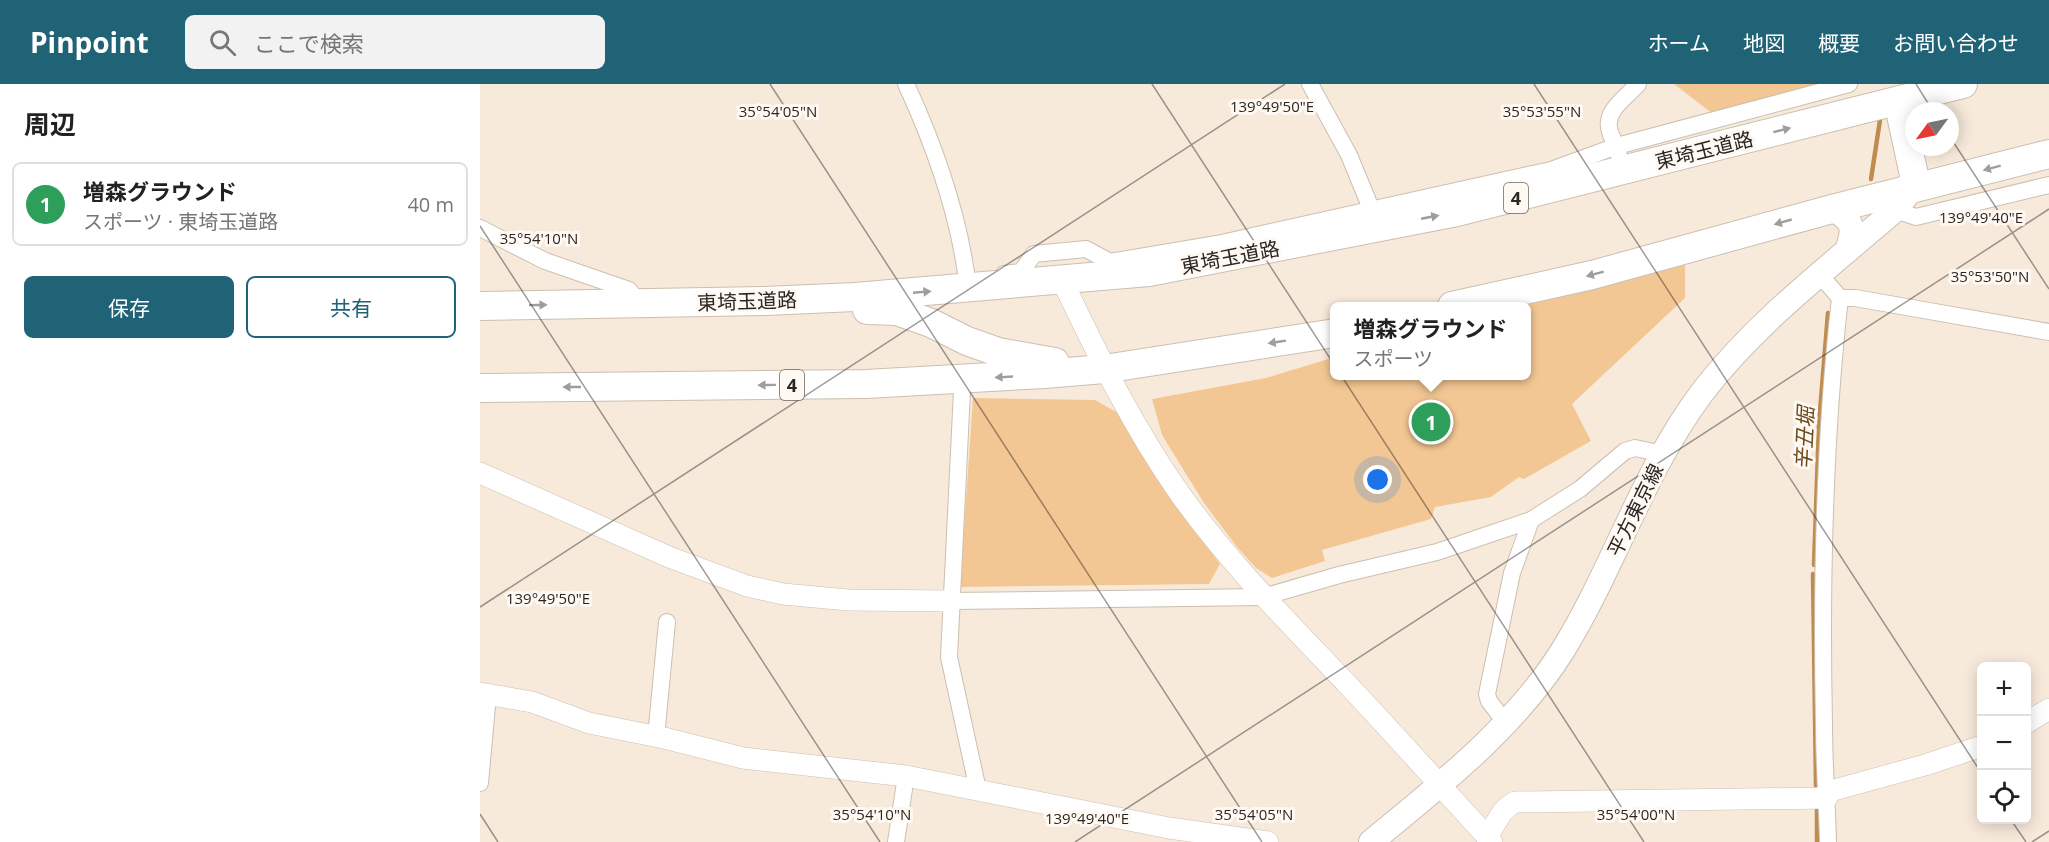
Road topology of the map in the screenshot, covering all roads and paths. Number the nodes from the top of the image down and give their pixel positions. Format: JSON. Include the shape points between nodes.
{"nodes":[{"id":1,"x":906,"y":84,"type":"edge"},
{"id":2,"x":1310,"y":84,"type":"edge"},
{"id":3,"x":1638,"y":84,"type":"edge"},
{"id":4,"x":1849,"y":84,"type":"edge"},
{"id":5,"x":1963,"y":84,"type":"edge"},
{"id":6,"x":1895,"y":92,"type":"edge"},
{"id":7,"x":2049,"y":153,"type":"edge"},
{"id":8,"x":1619,"y":158,"type":"junction"},
{"id":9,"x":2049,"y":185,"type":"edge"},
{"id":10,"x":1904,"y":200,"type":"junction"},
{"id":11,"x":1832,"y":209,"type":"junction"},
{"id":12,"x":1372,"y":211,"type":"junction"},
{"id":13,"x":480,"y":228,"type":"edge"},
{"id":14,"x":1848,"y":251,"type":"junction"},
{"id":15,"x":1820,"y":275,"type":"junction"},
{"id":16,"x":1062,"y":280,"type":"junction"},
{"id":17,"x":968,"y":283,"type":"junction"},
{"id":18,"x":1839,"y":298,"type":"junction"},
{"id":19,"x":796,"y":300,"type":"junction"},
{"id":20,"x":1470,"y":302,"type":"edge"},
{"id":21,"x":640,"y":304,"type":"junction"},
{"id":22,"x":480,"y":306,"type":"edge"},
{"id":23,"x":2049,"y":332,"type":"edge"},
{"id":24,"x":1330,"y":334,"type":"edge"},
{"id":25,"x":1104,"y":369,"type":"junction"},
{"id":26,"x":480,"y":387,"type":"edge"},
{"id":27,"x":962,"y":391,"type":"dead end"},
{"id":28,"x":1663,"y":454,"type":"junction"},
{"id":29,"x":480,"y":473,"type":"edge"},
{"id":30,"x":1531,"y":520,"type":"junction"},
{"id":31,"x":1263,"y":597,"type":"junction"},
{"id":32,"x":951,"y":601,"type":"junction"},
{"id":33,"x":666,"y":622,"type":"dead end"},
{"id":34,"x":484,"y":694,"type":"edge"},
{"id":35,"x":2049,"y":709,"type":"edge"},
{"id":36,"x":2031,"y":720,"type":"edge"},
{"id":37,"x":1505,"y":722,"type":"junction"},
{"id":38,"x":656,"y":736,"type":"junction"},
{"id":39,"x":1977,"y":748,"type":"edge"},
{"id":40,"x":906,"y":776,"type":"junction"},
{"id":41,"x":480,"y":783,"type":"edge"},
{"id":42,"x":1440,"y":785,"type":"junction"},
{"id":43,"x":978,"y":790,"type":"junction"},
{"id":44,"x":1827,"y":795,"type":"junction"},
{"id":45,"x":1489,"y":839,"type":"edge"},
{"id":46,"x":896,"y":842,"type":"edge"},
{"id":47,"x":1268,"y":842,"type":"edge"},
{"id":48,"x":1371,"y":842,"type":"edge"},
{"id":49,"x":1828,"y":842,"type":"edge"}],
"edges":[{"from":1,"to":17,"type":"street","via":[[929,135],[955,217]]},
{"from":2,"to":12,"type":"street","via":[[1349,155]]},
{"from":3,"to":8,"type":"street","via":[[1613,110],[1609,120]]},
{"from":4,"to":8,"type":"street"},
{"from":5,"to":6,"type":"highway","name":"東埼玉道路","number":"4"},
{"from":8,"to":6,"type":"highway","name":"東埼玉道路","number":"4","one_way":true},
{"from":6,"to":10,"type":"highway","via":[[1914,175]]},
{"from":7,"to":10,"type":"highway","one_way":true},
{"from":8,"to":12,"type":"street"},
{"from":16,"to":8,"type":"highway","name":"東埼玉道路","number":"4","one_way":true,"via":[[1149,272],[1457,212]]},
{"from":9,"to":10,"type":"street","via":[[1916,217]]},
{"from":10,"to":11,"type":"highway"},
{"from":10,"to":14,"type":"main road","name":"平方東京線"},
{"from":11,"to":14,"type":"main road","via":[[1846,216],[1851,224]]},
{"from":11,"to":20,"type":"highway","one_way":true,"via":[[1592,275]]},
{"from":12,"to":17,"type":"street","via":[[1110,262],[1086,249],[1034,254],[1021,272]]},
{"from":13,"to":21,"type":"street","via":[[545,261],[629,290]]},
{"from":14,"to":15,"type":"main road","name":"平方東京線"},
{"from":15,"to":18,"type":"street"},
{"from":15,"to":28,"type":"main road","name":"平方東京線","via":[[1731,359],[1702,394]]},
{"from":16,"to":17,"type":"highway","name":"東埼玉道路","number":"4"},
{"from":16,"to":25,"type":"street"},
{"from":19,"to":17,"type":"highway","name":"東埼玉道路","number":"4","one_way":true},
{"from":18,"to":23,"type":"street"},
{"from":18,"to":44,"type":"street","via":[[1826,478]]},
{"from":19,"to":21,"type":"highway","name":"東埼玉道路","number":"4"},
{"from":19,"to":25,"type":"highway","via":[[897,311],[998,352]]},
{"from":22,"to":21,"type":"highway","name":"東埼玉道路","number":"4","one_way":true},
{"from":24,"to":25,"type":"highway","number":"4","one_way":true},
{"from":25,"to":26,"type":"highway","number":"4","one_way":true,"via":[[866,384]]},
{"from":25,"to":31,"type":"street","via":[[1182,496]]},
{"from":27,"to":32,"type":"street"},
{"from":28,"to":30,"type":"street","via":[[1635,448],[1625,451],[1580,489]]},
{"from":28,"to":37,"type":"main road","name":"平方東京線","via":[[1564,649]]},
{"from":29,"to":32,"type":"street","via":[[669,557],[747,586],[848,600]]},
{"from":30,"to":31,"type":"street","via":[[1437,552]]},
{"from":30,"to":37,"type":"street","via":[[1512,573],[1487,694]]},
{"from":31,"to":32,"type":"street"},
{"from":31,"to":42,"type":"street"},
{"from":32,"to":43,"type":"street","via":[[949,657]]},
{"from":33,"to":38,"type":"street"},
{"from":34,"to":38,"type":"street","via":[[532,702],[589,723]]},
{"from":34,"to":41,"type":"street"},
{"from":35,"to":36,"type":"street"},
{"from":37,"to":42,"type":"main road","name":"平方東京線"},
{"from":38,"to":40,"type":"street","via":[[743,758]]},
{"from":39,"to":44,"type":"street"},
{"from":40,"to":43,"type":"street"},
{"from":40,"to":46,"type":"street"},
{"from":42,"to":45,"type":"street"},
{"from":42,"to":48,"type":"main road","name":"平方東京線"},
{"from":43,"to":47,"type":"street","via":[[1168,828]]},
{"from":44,"to":45,"type":"street","via":[[1515,802],[1501,812]]},
{"from":44,"to":49,"type":"street"}]}
